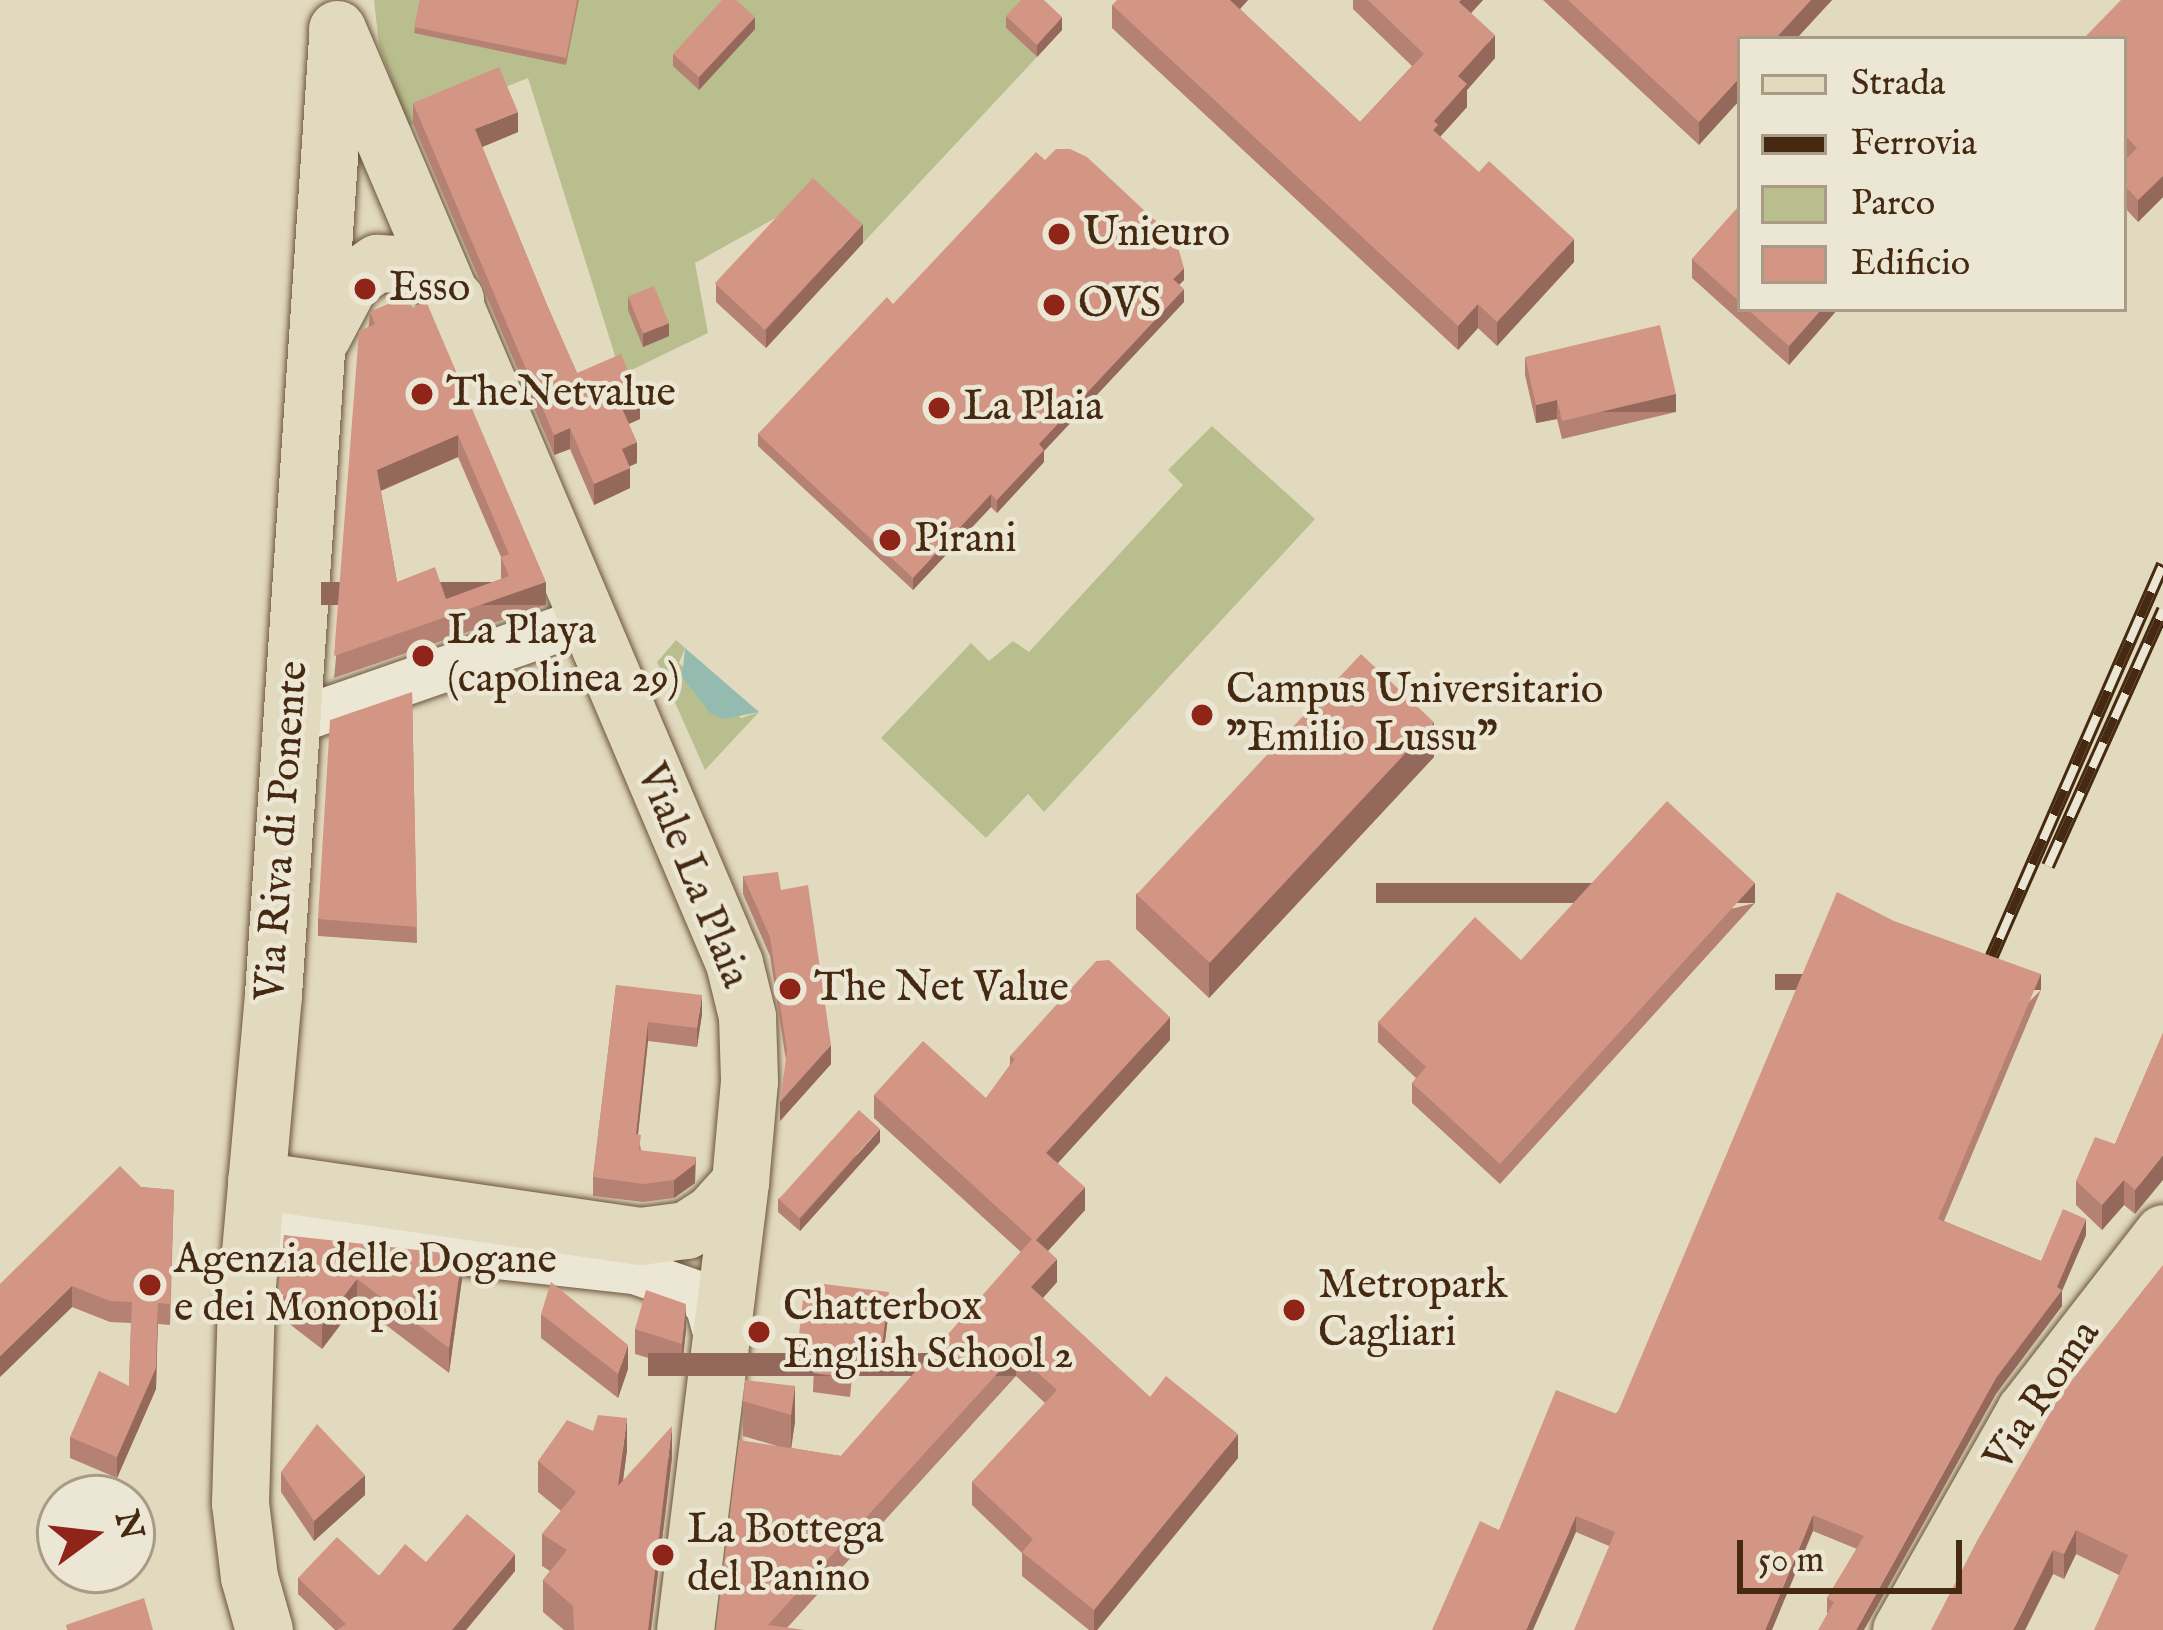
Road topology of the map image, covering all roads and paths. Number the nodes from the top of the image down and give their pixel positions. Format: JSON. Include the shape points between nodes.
{"nodes":[{"id":1,"x":333,"y":10,"type":"edge"},
{"id":2,"x":403,"y":183,"type":"junction"},
{"id":3,"x":327,"y":194,"type":"junction"},
{"id":4,"x":455,"y":299,"type":"junction"},
{"id":5,"x":314,"y":349,"type":"junction"},
{"id":6,"x":584,"y":620,"type":"junction"},
{"id":7,"x":291,"y":722,"type":"junction"},
{"id":8,"x":740,"y":1182,"type":"junction"},
{"id":9,"x":254,"y":1204,"type":"junction"},
{"id":10,"x":2163,"y":1233,"type":"edge"},
{"id":11,"x":721,"y":1353,"type":"junction"},
{"id":12,"x":264,"y":1630,"type":"edge"},
{"id":13,"x":685,"y":1630,"type":"edge"},
{"id":14,"x":1900,"y":1630,"type":"edge"}],
"edges":[{"from":1,"to":2,"type":"main road","name":"Viale La Plaia"},
{"from":1,"to":3,"type":"main road","name":"Via Riva di Ponente"},
{"from":2,"to":3,"type":"main road","via":[[394,214],[367,227],[347,221]]},
{"from":2,"to":4,"type":"main road","name":"Viale La Plaia"},
{"from":3,"to":5,"type":"main road","name":"Via Riva di Ponente"},
{"from":4,"to":5,"type":"main road","name":"Viale La Plaia","via":[[420,265],[377,263],[351,281]]},
{"from":4,"to":6,"type":"main road","name":"Viale La Plaia"},
{"from":5,"to":7,"type":"main road","name":"Via Riva di Ponente"},
{"from":6,"to":7,"type":"street"},
{"from":6,"to":8,"type":"main road","name":"Viale La Plaia","via":[[734,963],[747,1016],[749,1081]]},
{"from":7,"to":9,"type":"main road","name":"Via Riva di Ponente"},
{"from":8,"to":9,"type":"main road","via":[[686,1230],[640,1236]]},
{"from":8,"to":11,"type":"main road","name":"Viale La Plaia"},
{"from":9,"to":11,"type":"street","via":[[634,1271],[697,1293]]},
{"from":9,"to":12,"type":"main road","name":"Via Riva di Ponente","via":[[240,1503]]},
{"from":10,"to":14,"type":"main road","name":"Via Roma","via":[[2025,1411]]},
{"from":11,"to":13,"type":"main road","name":"Viale La Plaia"}]}
